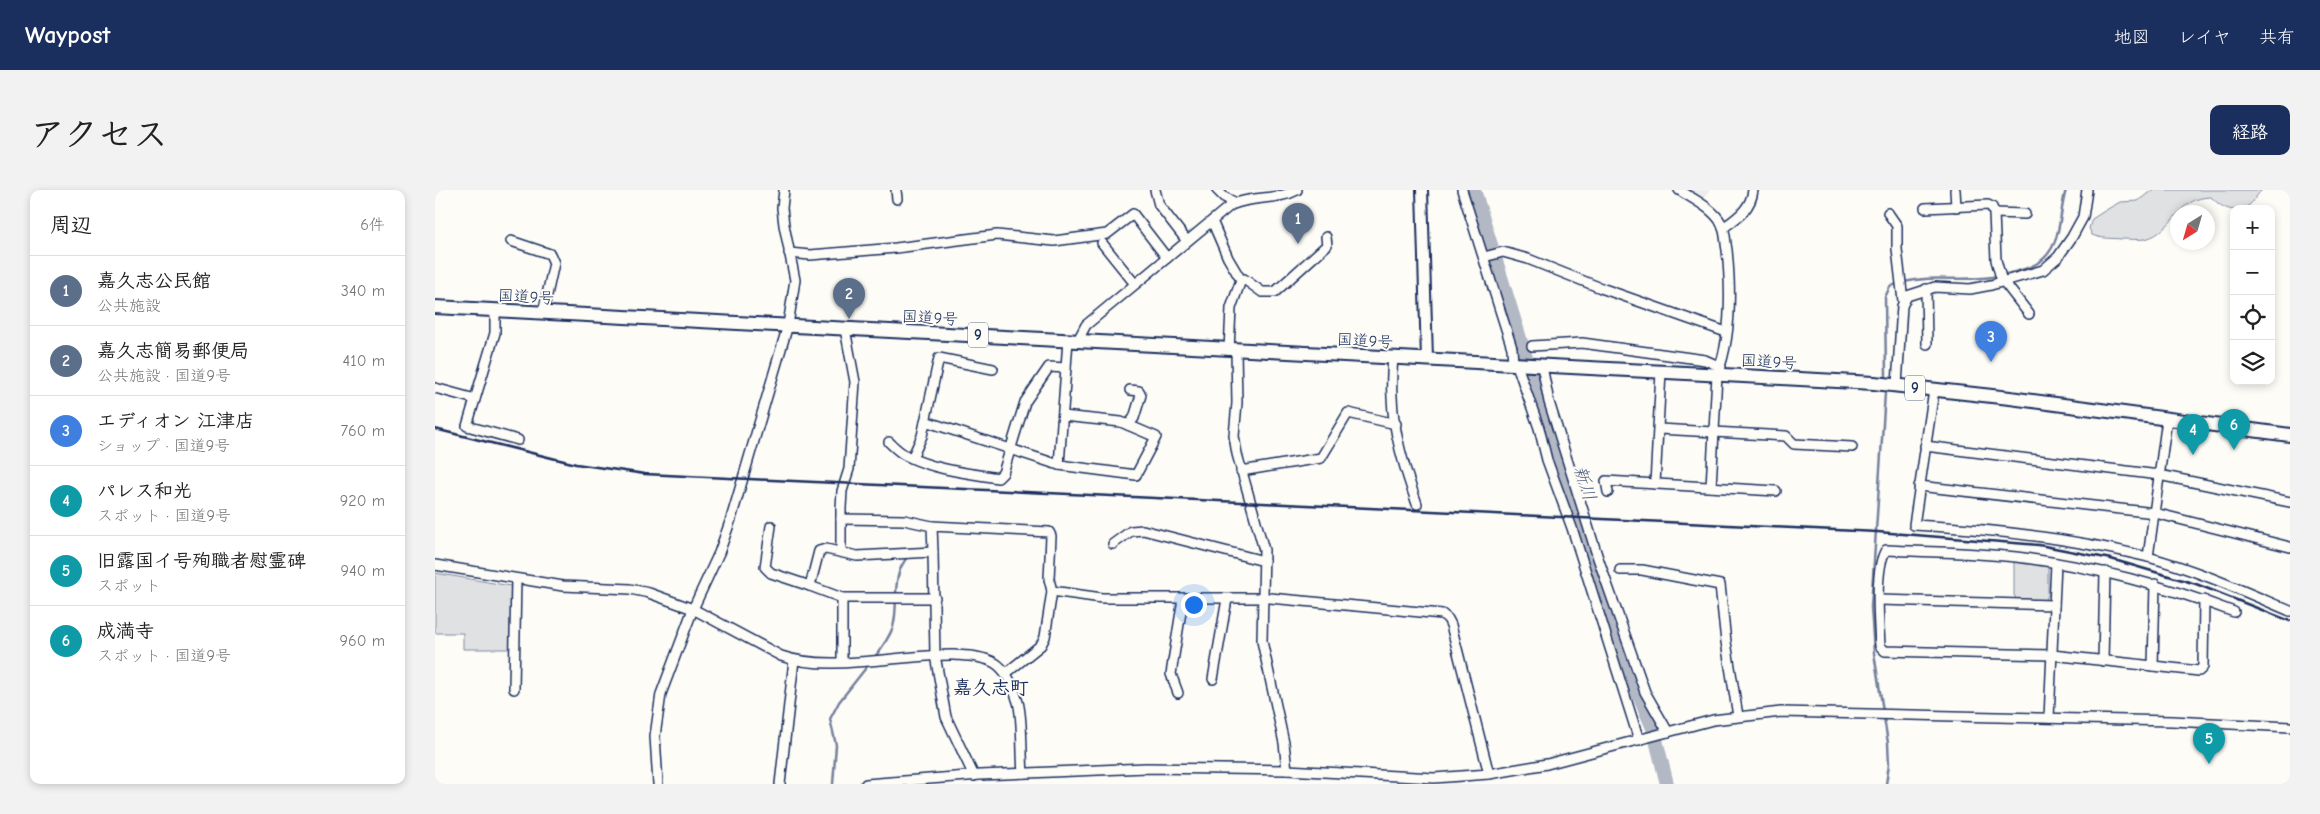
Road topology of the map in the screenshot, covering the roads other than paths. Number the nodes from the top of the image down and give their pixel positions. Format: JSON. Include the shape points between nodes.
{"nodes":[{"id":1,"x":784,"y":190,"type":"edge"},
{"id":2,"x":1155,"y":190,"type":"edge"},
{"id":3,"x":1217,"y":190,"type":"edge"},
{"id":4,"x":1297,"y":190,"type":"edge"},
{"id":5,"x":1422,"y":190,"type":"edge"},
{"id":6,"x":1462,"y":190,"type":"edge"},
{"id":7,"x":1679,"y":190,"type":"edge"},
{"id":8,"x":1753,"y":190,"type":"edge"},
{"id":9,"x":1955,"y":190,"type":"edge"},
{"id":10,"x":2087,"y":190,"type":"edge"},
{"id":11,"x":1236,"y":203,"type":"junction"},
{"id":12,"x":1955,"y":207,"type":"junction"},
{"id":13,"x":1925,"y":208,"type":"dead end"},
{"id":14,"x":1888,"y":213,"type":"dead end"},
{"id":15,"x":1994,"y":213,"type":"junction"},
{"id":16,"x":2025,"y":214,"type":"dead end"},
{"id":17,"x":1212,"y":221,"type":"junction"},
{"id":18,"x":1723,"y":228,"type":"junction"},
{"id":19,"x":1326,"y":237,"type":"dead end"},
{"id":20,"x":1187,"y":241,"type":"junction"},
{"id":21,"x":511,"y":242,"type":"dead end"},
{"id":22,"x":1102,"y":243,"type":"dead end"},
{"id":23,"x":789,"y":253,"type":"junction"},
{"id":24,"x":1485,"y":257,"type":"junction"},
{"id":25,"x":1167,"y":258,"type":"junction"},
{"id":26,"x":2001,"y":278,"type":"junction"},
{"id":27,"x":1241,"y":280,"type":"junction"},
{"id":28,"x":1135,"y":284,"type":"junction"},
{"id":29,"x":1927,"y":289,"type":"junction"},
{"id":30,"x":1903,"y":301,"type":"junction"},
{"id":31,"x":435,"y":307,"type":"edge"},
{"id":32,"x":495,"y":310,"type":"junction"},
{"id":33,"x":543,"y":313,"type":"junction"},
{"id":34,"x":2029,"y":314,"type":"dead end"},
{"id":35,"x":788,"y":325,"type":"junction"},
{"id":36,"x":845,"y":329,"type":"junction"},
{"id":37,"x":1726,"y":332,"type":"junction"},
{"id":38,"x":1073,"y":340,"type":"junction"},
{"id":39,"x":1927,"y":344,"type":"dead end"},
{"id":40,"x":1532,"y":346,"type":"dead end"},
{"id":41,"x":1232,"y":350,"type":"junction"},
{"id":42,"x":1393,"y":357,"type":"junction"},
{"id":43,"x":1427,"y":359,"type":"junction"},
{"id":44,"x":1517,"y":365,"type":"junction"},
{"id":45,"x":1540,"y":366,"type":"junction"},
{"id":46,"x":1066,"y":368,"type":"junction"},
{"id":47,"x":993,"y":369,"type":"dead end"},
{"id":48,"x":1719,"y":371,"type":"junction"},
{"id":49,"x":1661,"y":372,"type":"junction"},
{"id":50,"x":1897,"y":385,"type":"junction"},
{"id":51,"x":435,"y":388,"type":"edge"},
{"id":52,"x":1130,"y":390,"type":"dead end"},
{"id":53,"x":1934,"y":390,"type":"junction"},
{"id":54,"x":475,"y":399,"type":"junction"},
{"id":55,"x":1063,"y":416,"type":"junction"},
{"id":56,"x":2167,"y":420,"type":"junction"},
{"id":57,"x":925,"y":421,"type":"junction"},
{"id":58,"x":1396,"y":424,"type":"junction"},
{"id":59,"x":1128,"y":425,"type":"junction"},
{"id":60,"x":1659,"y":429,"type":"junction"},
{"id":61,"x":1714,"y":432,"type":"junction"},
{"id":62,"x":2290,"y":435,"type":"edge"},
{"id":63,"x":518,"y":440,"type":"dead end"},
{"id":64,"x":889,"y":442,"type":"dead end"},
{"id":65,"x":1925,"y":446,"type":"junction"},
{"id":66,"x":1852,"y":447,"type":"dead end"},
{"id":67,"x":1010,"y":449,"type":"junction"},
{"id":68,"x":912,"y":458,"type":"junction"},
{"id":69,"x":1059,"y":465,"type":"junction"},
{"id":70,"x":1241,"y":471,"type":"junction"},
{"id":71,"x":2159,"y":475,"type":"junction"},
{"id":72,"x":1655,"y":484,"type":"junction"},
{"id":73,"x":1919,"y":486,"type":"junction"},
{"id":74,"x":1711,"y":487,"type":"junction"},
{"id":75,"x":1776,"y":490,"type":"dead end"},
{"id":76,"x":1608,"y":492,"type":"dead end"},
{"id":77,"x":2290,"y":502,"type":"edge"},
{"id":78,"x":1417,"y":504,"type":"dead end"},
{"id":79,"x":2155,"y":513,"type":"junction"},
{"id":80,"x":841,"y":518,"type":"junction"},
{"id":81,"x":771,"y":526,"type":"dead end"},
{"id":82,"x":933,"y":526,"type":"junction"},
{"id":83,"x":1113,"y":544,"type":"dead end"},
{"id":84,"x":2290,"y":547,"type":"edge"},
{"id":85,"x":841,"y":552,"type":"junction"},
{"id":86,"x":933,"y":552,"type":"junction"},
{"id":87,"x":2149,"y":557,"type":"junction"},
{"id":88,"x":1264,"y":561,"type":"junction"},
{"id":89,"x":2056,"y":563,"type":"junction"},
{"id":90,"x":435,"y":565,"type":"edge"},
{"id":91,"x":1620,"y":570,"type":"dead end"},
{"id":92,"x":2105,"y":572,"type":"junction"},
{"id":93,"x":516,"y":579,"type":"junction"},
{"id":94,"x":2155,"y":584,"type":"junction"},
{"id":95,"x":810,"y":586,"type":"junction"},
{"id":96,"x":1051,"y":591,"type":"junction"},
{"id":97,"x":842,"y":598,"type":"junction"},
{"id":98,"x":935,"y":598,"type":"junction"},
{"id":99,"x":1183,"y":599,"type":"junction"},
{"id":100,"x":1227,"y":599,"type":"junction"},
{"id":101,"x":1262,"y":599,"type":"junction"},
{"id":102,"x":1879,"y":600,"type":"junction"},
{"id":103,"x":2204,"y":600,"type":"junction"},
{"id":104,"x":2054,"y":605,"type":"junction"},
{"id":105,"x":693,"y":609,"type":"junction"},
{"id":106,"x":2290,"y":610,"type":"edge"},
{"id":107,"x":2234,"y":612,"type":"dead end"},
{"id":108,"x":935,"y":655,"type":"junction"},
{"id":109,"x":2052,"y":655,"type":"junction"},
{"id":110,"x":794,"y":660,"type":"junction"},
{"id":111,"x":2103,"y":661,"type":"junction"},
{"id":112,"x":842,"y":662,"type":"junction"},
{"id":113,"x":2153,"y":666,"type":"junction"},
{"id":114,"x":1005,"y":674,"type":"junction"},
{"id":115,"x":1213,"y":679,"type":"dead end"},
{"id":116,"x":514,"y":689,"type":"dead end"},
{"id":117,"x":1178,"y":693,"type":"dead end"},
{"id":118,"x":1739,"y":716,"type":"junction"},
{"id":119,"x":2049,"y":718,"type":"junction"},
{"id":120,"x":2290,"y":726,"type":"edge"},
{"id":121,"x":1665,"y":733,"type":"junction"},
{"id":122,"x":1642,"y":739,"type":"junction"},
{"id":123,"x":1287,"y":770,"type":"junction"},
{"id":124,"x":1023,"y":773,"type":"junction"},
{"id":125,"x":1489,"y":774,"type":"junction"},
{"id":126,"x":974,"y":776,"type":"junction"},
{"id":127,"x":933,"y":781,"type":"edge"},
{"id":128,"x":658,"y":784,"type":"edge"},
{"id":129,"x":780,"y":784,"type":"edge"},
{"id":130,"x":871,"y":784,"type":"edge"}],
"edges":[{"from":1,"to":23,"type":"street","via":[[782,208]]},
{"from":2,"to":20,"type":"street","via":[[1159,205]]},
{"from":3,"to":11,"type":"street"},
{"from":4,"to":11,"type":"street"},
{"from":5,"to":43,"type":"main road"},
{"from":6,"to":24,"type":"street"},
{"from":7,"to":18,"type":"street","via":[[1710,211]]},
{"from":8,"to":18,"type":"street","via":[[1744,211]]},
{"from":9,"to":12,"type":"street"},
{"from":10,"to":26,"type":"street","via":[[2083,217],[2058,257],[2043,270]]},
{"from":11,"to":17,"type":"street"},
{"from":12,"to":13,"type":"street"},
{"from":12,"to":15,"type":"street","via":[[1988,205]]},
{"from":14,"to":30,"type":"street","via":[[1897,226]]},
{"from":15,"to":16,"type":"street"},
{"from":15,"to":26,"type":"street","via":[[1996,260]]},
{"from":17,"to":20,"type":"street"},
{"from":17,"to":27,"type":"street"},
{"from":18,"to":37,"type":"street","via":[[1730,280]]},
{"from":19,"to":27,"type":"street","via":[[1327,244],[1275,292],[1261,292],[1245,279]]},
{"from":20,"to":25,"type":"street"},
{"from":21,"to":33,"type":"street","via":[[550,254],[554,263]]},
{"from":22,"to":28,"type":"street"},
{"from":23,"to":25,"type":"street","via":[[887,248],[997,235],[1054,241],[1107,234],[1133,214]]},
{"from":23,"to":35,"type":"street","via":[[795,280]]},
{"from":24,"to":37,"type":"street","via":[[1500,252],[1528,259]]},
{"from":24,"to":44,"type":"street"},
{"from":25,"to":28,"type":"street"},
{"from":26,"to":29,"type":"street","via":[[1970,289]]},
{"from":26,"to":34,"type":"street"},
{"from":27,"to":41,"type":"street","via":[[1231,308]]},
{"from":28,"to":38,"type":"street","via":[[1085,325]]},
{"from":29,"to":30,"type":"street","via":[[1909,294]]},
{"from":29,"to":39,"type":"street"},
{"from":30,"to":50,"type":"street"},
{"from":31,"to":32,"type":"highway","name":"国道9号","number":"9"},
{"from":32,"to":33,"type":"highway","name":"国道9号","number":"9"},
{"from":32,"to":54,"type":"street","via":[[495,333]]},
{"from":33,"to":35,"type":"highway","name":"国道9号","number":"9"},
{"from":35,"to":36,"type":"highway","name":"国道9号","number":"9"},
{"from":35,"to":105,"type":"street","via":[[731,519]]},
{"from":36,"to":38,"type":"highway","name":"国道9号","number":"9"},
{"from":36,"to":80,"type":"street","via":[[855,382],[849,469],[842,490]]},
{"from":37,"to":48,"type":"street"},
{"from":38,"to":41,"type":"highway","name":"国道9号","number":"9"},
{"from":38,"to":46,"type":"street"},
{"from":40,"to":48,"type":"street","via":[[1582,343],[1705,360]]},
{"from":41,"to":42,"type":"highway","name":"国道9号","number":"9"},
{"from":41,"to":70,"type":"street","via":[[1237,403],[1234,436]]},
{"from":42,"to":43,"type":"highway","name":"国道9号","number":"9"},
{"from":42,"to":58,"type":"street","via":[[1392,398]]},
{"from":43,"to":44,"type":"highway","name":"国道9号","number":"9"},
{"from":44,"to":45,"type":"highway","name":"国道9号","number":"9"},
{"from":44,"to":122,"type":"street"},
{"from":45,"to":49,"type":"highway","name":"国道9号","number":"9"},
{"from":45,"to":121,"type":"street","via":[[1598,558],[1645,692]]},
{"from":46,"to":55,"type":"street"},
{"from":46,"to":67,"type":"street","via":[[1049,367],[1025,402]]},
{"from":47,"to":57,"type":"street","via":[[939,358]]},
{"from":48,"to":49,"type":"highway","name":"国道9号","number":"9"},
{"from":48,"to":50,"type":"highway","name":"国道9号","number":"9"},
{"from":48,"to":61,"type":"street"},
{"from":49,"to":60,"type":"street"},
{"from":50,"to":53,"type":"highway","name":"国道9号","number":"9"},
{"from":51,"to":54,"type":"street"},
{"from":52,"to":59,"type":"street","via":[[1141,395]]},
{"from":53,"to":56,"type":"highway","name":"国道9号","number":"9"},
{"from":53,"to":65,"type":"street"},
{"from":54,"to":63,"type":"street","via":[[467,426]]},
{"from":55,"to":59,"type":"street"},
{"from":55,"to":69,"type":"street"},
{"from":56,"to":62,"type":"highway","name":"国道9号","number":"9"},
{"from":56,"to":71,"type":"street"},
{"from":57,"to":67,"type":"street"},
{"from":57,"to":68,"type":"street"},
{"from":58,"to":70,"type":"street","via":[[1350,412],[1321,458]]},
{"from":58,"to":78,"type":"street"},
{"from":59,"to":69,"type":"street","via":[[1156,437],[1136,475]]},
{"from":60,"to":61,"type":"street"},
{"from":60,"to":72,"type":"street"},
{"from":61,"to":66,"type":"street","via":[[1786,436],[1794,444]]},
{"from":61,"to":74,"type":"street"},
{"from":64,"to":68,"type":"street"},
{"from":65,"to":71,"type":"street"},
{"from":65,"to":73,"type":"street"},
{"from":67,"to":68,"type":"street","via":[[1003,473],[998,478],[943,469]]},
{"from":67,"to":69,"type":"street"},
{"from":70,"to":88,"type":"street","via":[[1264,550]]},
{"from":71,"to":77,"type":"street"},
{"from":71,"to":79,"type":"street"},
{"from":72,"to":74,"type":"street"},
{"from":72,"to":76,"type":"street","via":[[1606,481]]},
{"from":73,"to":79,"type":"street"},
{"from":73,"to":87,"type":"street","via":[[1914,525],[1992,529],[2060,538]]},
{"from":74,"to":75,"type":"street"},
{"from":79,"to":84,"type":"street"},
{"from":79,"to":87,"type":"street"},
{"from":80,"to":82,"type":"street","via":[[904,520]]},
{"from":80,"to":85,"type":"street"},
{"from":81,"to":95,"type":"street","via":[[765,567],[771,573]]},
{"from":82,"to":86,"type":"street"},
{"from":82,"to":96,"type":"street","via":[[1049,532]]},
{"from":83,"to":88,"type":"street","via":[[1131,531],[1143,530]]},
{"from":85,"to":86,"type":"street","via":[[857,556]]},
{"from":85,"to":95,"type":"street","via":[[819,551]]},
{"from":86,"to":98,"type":"street"},
{"from":87,"to":106,"type":"street"},
{"from":88,"to":101,"type":"street"},
{"from":89,"to":92,"type":"street"},
{"from":89,"to":102,"type":"street","via":[[2015,556],[1886,550],[1882,556]]},
{"from":89,"to":104,"type":"street"},
{"from":90,"to":93,"type":"street"},
{"from":91,"to":118,"type":"street","via":[[1642,570],[1720,585]]},
{"from":92,"to":94,"type":"street"},
{"from":92,"to":111,"type":"street"},
{"from":93,"to":105,"type":"street","via":[[563,586],[630,589]]},
{"from":93,"to":116,"type":"street"},
{"from":94,"to":103,"type":"street"},
{"from":94,"to":113,"type":"street"},
{"from":95,"to":97,"type":"street"},
{"from":96,"to":99,"type":"street","via":[[1102,598]]},
{"from":96,"to":114,"type":"street","via":[[1041,645]]},
{"from":97,"to":98,"type":"street"},
{"from":97,"to":112,"type":"street"},
{"from":98,"to":108,"type":"street"},
{"from":99,"to":100,"type":"street"},
{"from":99,"to":117,"type":"street","via":[[1171,674]]},
{"from":100,"to":101,"type":"street"},
{"from":100,"to":115,"type":"street"},
{"from":101,"to":123,"type":"street","via":[[1262,641]]},
{"from":101,"to":125,"type":"street","via":[[1442,614],[1448,619]]},
{"from":102,"to":104,"type":"street"},
{"from":102,"to":109,"type":"street","via":[[1880,646],[1885,651]]},
{"from":103,"to":107,"type":"street"},
{"from":103,"to":113,"type":"street","via":[[2203,667],[2199,671]]},
{"from":104,"to":109,"type":"street"},
{"from":105,"to":110,"type":"street"},
{"from":105,"to":128,"type":"street","via":[[669,670],[658,710],[655,736]]},
{"from":108,"to":112,"type":"street"},
{"from":108,"to":114,"type":"street","via":[[977,656],[995,663]]},
{"from":108,"to":126,"type":"street","via":[[946,717]]},
{"from":109,"to":111,"type":"street"},
{"from":109,"to":119,"type":"street"},
{"from":110,"to":112,"type":"street"},
{"from":110,"to":129,"type":"street"},
{"from":111,"to":113,"type":"street"},
{"from":114,"to":124,"type":"street","via":[[1018,704]]},
{"from":118,"to":119,"type":"street","via":[[1792,712]]},
{"from":118,"to":121,"type":"street"},
{"from":119,"to":120,"type":"street"},
{"from":121,"to":122,"type":"street"},
{"from":122,"to":125,"type":"street","via":[[1529,769]]},
{"from":123,"to":124,"type":"street","via":[[1146,768]]},
{"from":123,"to":125,"type":"street","via":[[1400,777]]},
{"from":124,"to":126,"type":"street"},
{"from":126,"to":127,"type":"street"},
{"from":127,"to":130,"type":"street"}]}
